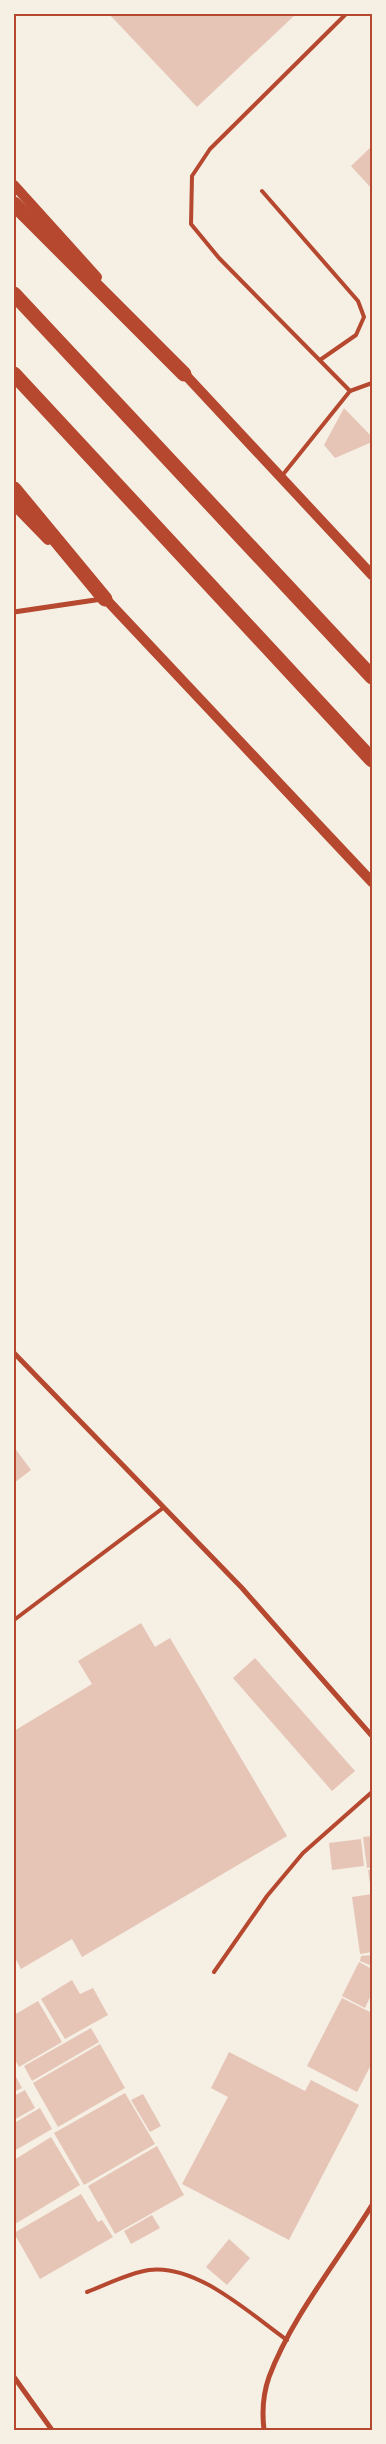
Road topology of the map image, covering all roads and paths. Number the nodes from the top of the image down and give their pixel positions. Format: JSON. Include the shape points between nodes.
{"nodes":[{"id":1,"x":346,"y":14,"type":"edge"},
{"id":2,"x":14,"y":185,"type":"edge"},
{"id":3,"x":262,"y":191,"type":"dead end"},
{"id":4,"x":14,"y":204,"type":"edge"},
{"id":5,"x":14,"y":294,"type":"edge"},
{"id":6,"x":320,"y":360,"type":"junction"},
{"id":7,"x":14,"y":374,"type":"edge"},
{"id":8,"x":184,"y":374,"type":"junction"},
{"id":9,"x":372,"y":383,"type":"edge"},
{"id":10,"x":350,"y":391,"type":"junction"},
{"id":11,"x":281,"y":477,"type":"junction"},
{"id":12,"x":14,"y":490,"type":"edge"},
{"id":13,"x":14,"y":505,"type":"edge"},
{"id":14,"x":372,"y":575,"type":"edge"},
{"id":15,"x":105,"y":599,"type":"junction"},
{"id":16,"x":14,"y":612,"type":"edge"},
{"id":17,"x":372,"y":677,"type":"edge"},
{"id":18,"x":372,"y":760,"type":"edge"},
{"id":19,"x":372,"y":882,"type":"edge"},
{"id":20,"x":14,"y":1353,"type":"edge"},
{"id":21,"x":163,"y":1508,"type":"junction"},
{"id":22,"x":14,"y":1620,"type":"edge"},
{"id":23,"x":372,"y":1736,"type":"edge"},
{"id":24,"x":372,"y":1792,"type":"edge"},
{"id":25,"x":214,"y":1972,"type":"dead end"},
{"id":26,"x":372,"y":2205,"type":"edge"},
{"id":27,"x":87,"y":2292,"type":"dead end"},
{"id":28,"x":287,"y":2340,"type":"junction"},
{"id":29,"x":14,"y":2377,"type":"edge"},
{"id":30,"x":52,"y":2430,"type":"edge"},
{"id":31,"x":264,"y":2430,"type":"edge"}],
"edges":[{"from":1,"to":6,"type":"lane","via":[[210,150],[192,176],[191,224],[219,258]]},
{"from":2,"to":8,"type":"main road"},
{"from":3,"to":6,"type":"lane","via":[[358,301],[364,317],[356,335]]},
{"from":4,"to":8,"type":"highway"},
{"from":5,"to":17,"type":"highway"},
{"from":6,"to":10,"type":"lane"},
{"from":7,"to":18,"type":"highway"},
{"from":8,"to":11,"type":"main road"},
{"from":9,"to":10,"type":"lane"},
{"from":10,"to":11,"type":"lane"},
{"from":11,"to":14,"type":"main road"},
{"from":12,"to":15,"type":"highway"},
{"from":13,"to":15,"type":"main road"},
{"from":15,"to":16,"type":"street"},
{"from":15,"to":19,"type":"main road"},
{"from":20,"to":21,"type":"street"},
{"from":21,"to":22,"type":"lane"},
{"from":21,"to":23,"type":"street","via":[[242,1588]]},
{"from":24,"to":25,"type":"lane","via":[[303,1854],[266,1896]]},
{"from":26,"to":28,"type":"street"},
{"from":27,"to":28,"type":"lane","via":[[147,2270],[171,2269],[212,2287]]},
{"from":28,"to":31,"type":"street","via":[[269,2378],[262,2413]]},
{"from":29,"to":30,"type":"street"}]}
